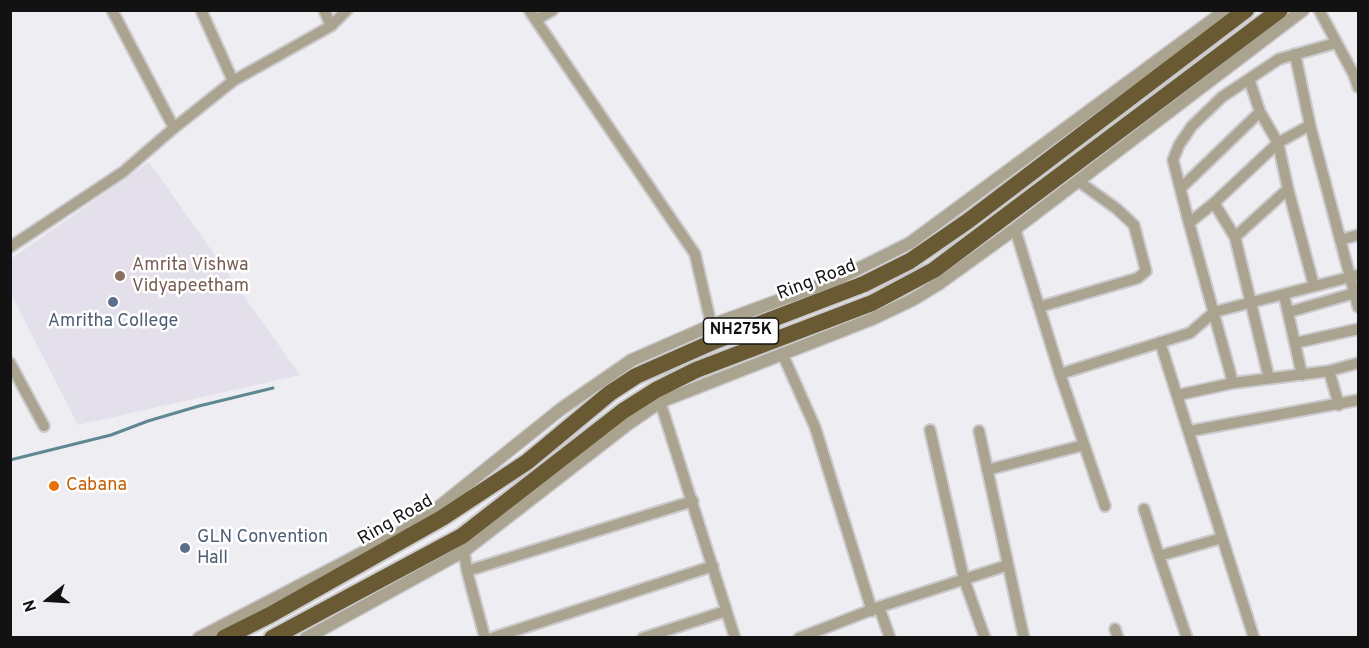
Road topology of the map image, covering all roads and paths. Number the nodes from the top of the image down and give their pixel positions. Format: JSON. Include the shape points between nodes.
{"nodes":[{"id":1,"x":112,"y":10,"type":"edge"},
{"id":2,"x":201,"y":10,"type":"edge"},
{"id":3,"x":324,"y":10,"type":"edge"},
{"id":4,"x":348,"y":10,"type":"edge"},
{"id":5,"x":529,"y":10,"type":"edge"},
{"id":6,"x":553,"y":10,"type":"edge"},
{"id":7,"x":1226,"y":10,"type":"edge"},
{"id":8,"x":1246,"y":10,"type":"edge"},
{"id":9,"x":1280,"y":10,"type":"edge"},
{"id":10,"x":1303,"y":10,"type":"edge"},
{"id":11,"x":1319,"y":10,"type":"edge"},
{"id":12,"x":536,"y":20,"type":"junction"},
{"id":13,"x":331,"y":26,"type":"junction"},
{"id":14,"x":1336,"y":44,"type":"junction"},
{"id":15,"x":1295,"y":54,"type":"junction"},
{"id":16,"x":1356,"y":75,"type":"edge"},
{"id":17,"x":1249,"y":79,"type":"junction"},
{"id":18,"x":233,"y":81,"type":"junction"},
{"id":19,"x":1359,"y":87,"type":"edge"},
{"id":20,"x":1260,"y":112,"type":"junction"},
{"id":21,"x":1310,"y":125,"type":"junction"},
{"id":22,"x":174,"y":128,"type":"junction"},
{"id":23,"x":1278,"y":142,"type":"junction"},
{"id":24,"x":1078,"y":181,"type":"junction"},
{"id":25,"x":1180,"y":188,"type":"junction"},
{"id":26,"x":1288,"y":189,"type":"junction"},
{"id":27,"x":1214,"y":203,"type":"junction"},
{"id":28,"x":1189,"y":223,"type":"junction"},
{"id":29,"x":1015,"y":229,"type":"junction"},
{"id":30,"x":1359,"y":235,"type":"edge"},
{"id":31,"x":1235,"y":237,"type":"junction"},
{"id":32,"x":1340,"y":240,"type":"junction"},
{"id":33,"x":10,"y":246,"type":"edge"},
{"id":34,"x":1354,"y":277,"type":"edge"},
{"id":35,"x":1314,"y":286,"type":"junction"},
{"id":36,"x":1355,"y":293,"type":"junction"},
{"id":37,"x":1284,"y":295,"type":"junction"},
{"id":38,"x":1250,"y":302,"type":"junction"},
{"id":39,"x":1039,"y":307,"type":"junction"},
{"id":40,"x":1359,"y":307,"type":"edge"},
{"id":41,"x":1214,"y":312,"type":"junction"},
{"id":42,"x":1289,"y":312,"type":"junction"},
{"id":43,"x":1359,"y":329,"type":"edge"},
{"id":44,"x":714,"y":333,"type":"junction"},
{"id":45,"x":1160,"y":342,"type":"junction"},
{"id":46,"x":1295,"y":343,"type":"junction"},
{"id":47,"x":782,"y":353,"type":"junction"},
{"id":48,"x":10,"y":363,"type":"edge"},
{"id":49,"x":1359,"y":363,"type":"edge"},
{"id":50,"x":1329,"y":372,"type":"junction"},
{"id":51,"x":1060,"y":374,"type":"junction"},
{"id":52,"x":1302,"y":375,"type":"junction"},
{"id":53,"x":1269,"y":378,"type":"junction"},
{"id":54,"x":1233,"y":383,"type":"junction"},
{"id":55,"x":1178,"y":395,"type":"junction"},
{"id":56,"x":658,"y":396,"type":"junction"},
{"id":57,"x":1359,"y":400,"type":"edge"},
{"id":58,"x":1339,"y":405,"type":"junction"},
{"id":59,"x":44,"y":426,"type":"dead end"},
{"id":60,"x":930,"y":430,"type":"dead end"},
{"id":61,"x":979,"y":431,"type":"dead end"},
{"id":62,"x":1190,"y":431,"type":"junction"},
{"id":63,"x":1084,"y":445,"type":"junction"},
{"id":64,"x":987,"y":470,"type":"junction"},
{"id":65,"x":693,"y":501,"type":"junction"},
{"id":66,"x":1105,"y":506,"type":"dead end"},
{"id":67,"x":1144,"y":509,"type":"dead end"},
{"id":68,"x":1222,"y":538,"type":"junction"},
{"id":69,"x":463,"y":544,"type":"junction"},
{"id":70,"x":1159,"y":556,"type":"junction"},
{"id":71,"x":1008,"y":565,"type":"junction"},
{"id":72,"x":713,"y":566,"type":"junction"},
{"id":73,"x":467,"y":571,"type":"junction"},
{"id":74,"x":964,"y":579,"type":"junction"},
{"id":75,"x":875,"y":609,"type":"junction"},
{"id":76,"x":726,"y":611,"type":"junction"},
{"id":77,"x":199,"y":638,"type":"edge"},
{"id":78,"x":224,"y":638,"type":"edge"},
{"id":79,"x":272,"y":638,"type":"edge"},
{"id":80,"x":306,"y":638,"type":"edge"},
{"id":81,"x":485,"y":638,"type":"edge"},
{"id":82,"x":492,"y":638,"type":"edge"},
{"id":83,"x":643,"y":638,"type":"edge"},
{"id":84,"x":735,"y":638,"type":"edge"},
{"id":85,"x":799,"y":638,"type":"edge"},
{"id":86,"x":891,"y":638,"type":"edge"},
{"id":87,"x":985,"y":638,"type":"edge"},
{"id":88,"x":1024,"y":638,"type":"edge"},
{"id":89,"x":1187,"y":638,"type":"edge"},
{"id":90,"x":1254,"y":638,"type":"edge"}],
"edges":[{"from":1,"to":22,"type":"street"},
{"from":2,"to":18,"type":"street"},
{"from":3,"to":13,"type":"street"},
{"from":4,"to":13,"type":"street"},
{"from":5,"to":12,"type":"street"},
{"from":6,"to":12,"type":"street"},
{"from":7,"to":44,"type":"street","via":[[910,243]]},
{"from":8,"to":44,"type":"highway","name":"Ring Road","number":"NH275K","via":[[910,261],[864,284]]},
{"from":9,"to":56,"type":"highway","number":"NH275K","via":[[919,280],[872,303],[696,370]]},
{"from":10,"to":24,"type":"street"},
{"from":11,"to":14,"type":"street"},
{"from":12,"to":44,"type":"street","via":[[695,254]]},
{"from":13,"to":18,"type":"street"},
{"from":14,"to":15,"type":"street"},
{"from":14,"to":16,"type":"street"},
{"from":15,"to":17,"type":"street","via":[[1279,59]]},
{"from":15,"to":21,"type":"street"},
{"from":16,"to":19,"type":"street"},
{"from":17,"to":20,"type":"street"},
{"from":17,"to":25,"type":"street","via":[[1215,104],[1179,145],[1173,160]]},
{"from":18,"to":22,"type":"street"},
{"from":20,"to":23,"type":"street"},
{"from":20,"to":25,"type":"street"},
{"from":21,"to":23,"type":"street"},
{"from":21,"to":32,"type":"street"},
{"from":22,"to":33,"type":"street","via":[[123,172]]},
{"from":23,"to":26,"type":"street"},
{"from":23,"to":27,"type":"street"},
{"from":24,"to":29,"type":"street"},
{"from":24,"to":39,"type":"street","via":[[1134,225],[1146,272],[1138,278]]},
{"from":25,"to":28,"type":"street"},
{"from":26,"to":31,"type":"street"},
{"from":26,"to":35,"type":"street"},
{"from":27,"to":28,"type":"street"},
{"from":27,"to":31,"type":"street"},
{"from":28,"to":41,"type":"street"},
{"from":29,"to":39,"type":"street"},
{"from":29,"to":47,"type":"street","via":[[912,300]]},
{"from":30,"to":32,"type":"street"},
{"from":31,"to":38,"type":"street"},
{"from":32,"to":34,"type":"street"},
{"from":34,"to":35,"type":"street"},
{"from":34,"to":36,"type":"street"},
{"from":35,"to":37,"type":"street"},
{"from":36,"to":40,"type":"street"},
{"from":36,"to":42,"type":"street"},
{"from":37,"to":38,"type":"street"},
{"from":37,"to":42,"type":"street"},
{"from":38,"to":41,"type":"street"},
{"from":38,"to":53,"type":"street"},
{"from":39,"to":51,"type":"street"},
{"from":41,"to":45,"type":"street","via":[[1190,333]]},
{"from":41,"to":54,"type":"street"},
{"from":42,"to":46,"type":"street"},
{"from":43,"to":46,"type":"street"},
{"from":44,"to":77,"type":"street","via":[[632,360],[561,409],[430,514]]},
{"from":44,"to":78,"type":"highway","name":"Ring Road","number":"NH275K","via":[[610,393],[527,462],[442,518]]},
{"from":45,"to":51,"type":"street"},
{"from":45,"to":55,"type":"street"},
{"from":46,"to":52,"type":"street"},
{"from":47,"to":56,"type":"street"},
{"from":47,"to":75,"type":"street","via":[[815,427]]},
{"from":48,"to":59,"type":"street"},
{"from":49,"to":50,"type":"street"},
{"from":50,"to":52,"type":"street"},
{"from":50,"to":58,"type":"street"},
{"from":51,"to":63,"type":"street"},
{"from":52,"to":53,"type":"street"},
{"from":53,"to":54,"type":"street"},
{"from":54,"to":55,"type":"street"},
{"from":55,"to":62,"type":"street"},
{"from":56,"to":65,"type":"street"},
{"from":56,"to":69,"type":"highway","number":"NH275K","via":[[623,411]]},
{"from":57,"to":58,"type":"street"},
{"from":58,"to":62,"type":"street"},
{"from":60,"to":74,"type":"street"},
{"from":61,"to":64,"type":"street"},
{"from":62,"to":68,"type":"street"},
{"from":63,"to":64,"type":"street"},
{"from":63,"to":66,"type":"street"},
{"from":64,"to":71,"type":"street"},
{"from":65,"to":72,"type":"street"},
{"from":65,"to":73,"type":"street"},
{"from":67,"to":70,"type":"street"},
{"from":68,"to":70,"type":"street"},
{"from":68,"to":90,"type":"street"},
{"from":69,"to":73,"type":"street"},
{"from":69,"to":79,"type":"highway","number":"NH275K"},
{"from":69,"to":80,"type":"street"},
{"from":70,"to":89,"type":"street"},
{"from":71,"to":74,"type":"street"},
{"from":71,"to":88,"type":"street"},
{"from":72,"to":76,"type":"street"},
{"from":72,"to":82,"type":"street"},
{"from":73,"to":81,"type":"street"},
{"from":74,"to":75,"type":"street"},
{"from":74,"to":87,"type":"street"},
{"from":75,"to":85,"type":"street"},
{"from":75,"to":86,"type":"street"},
{"from":76,"to":83,"type":"street"},
{"from":76,"to":84,"type":"street"}]}
